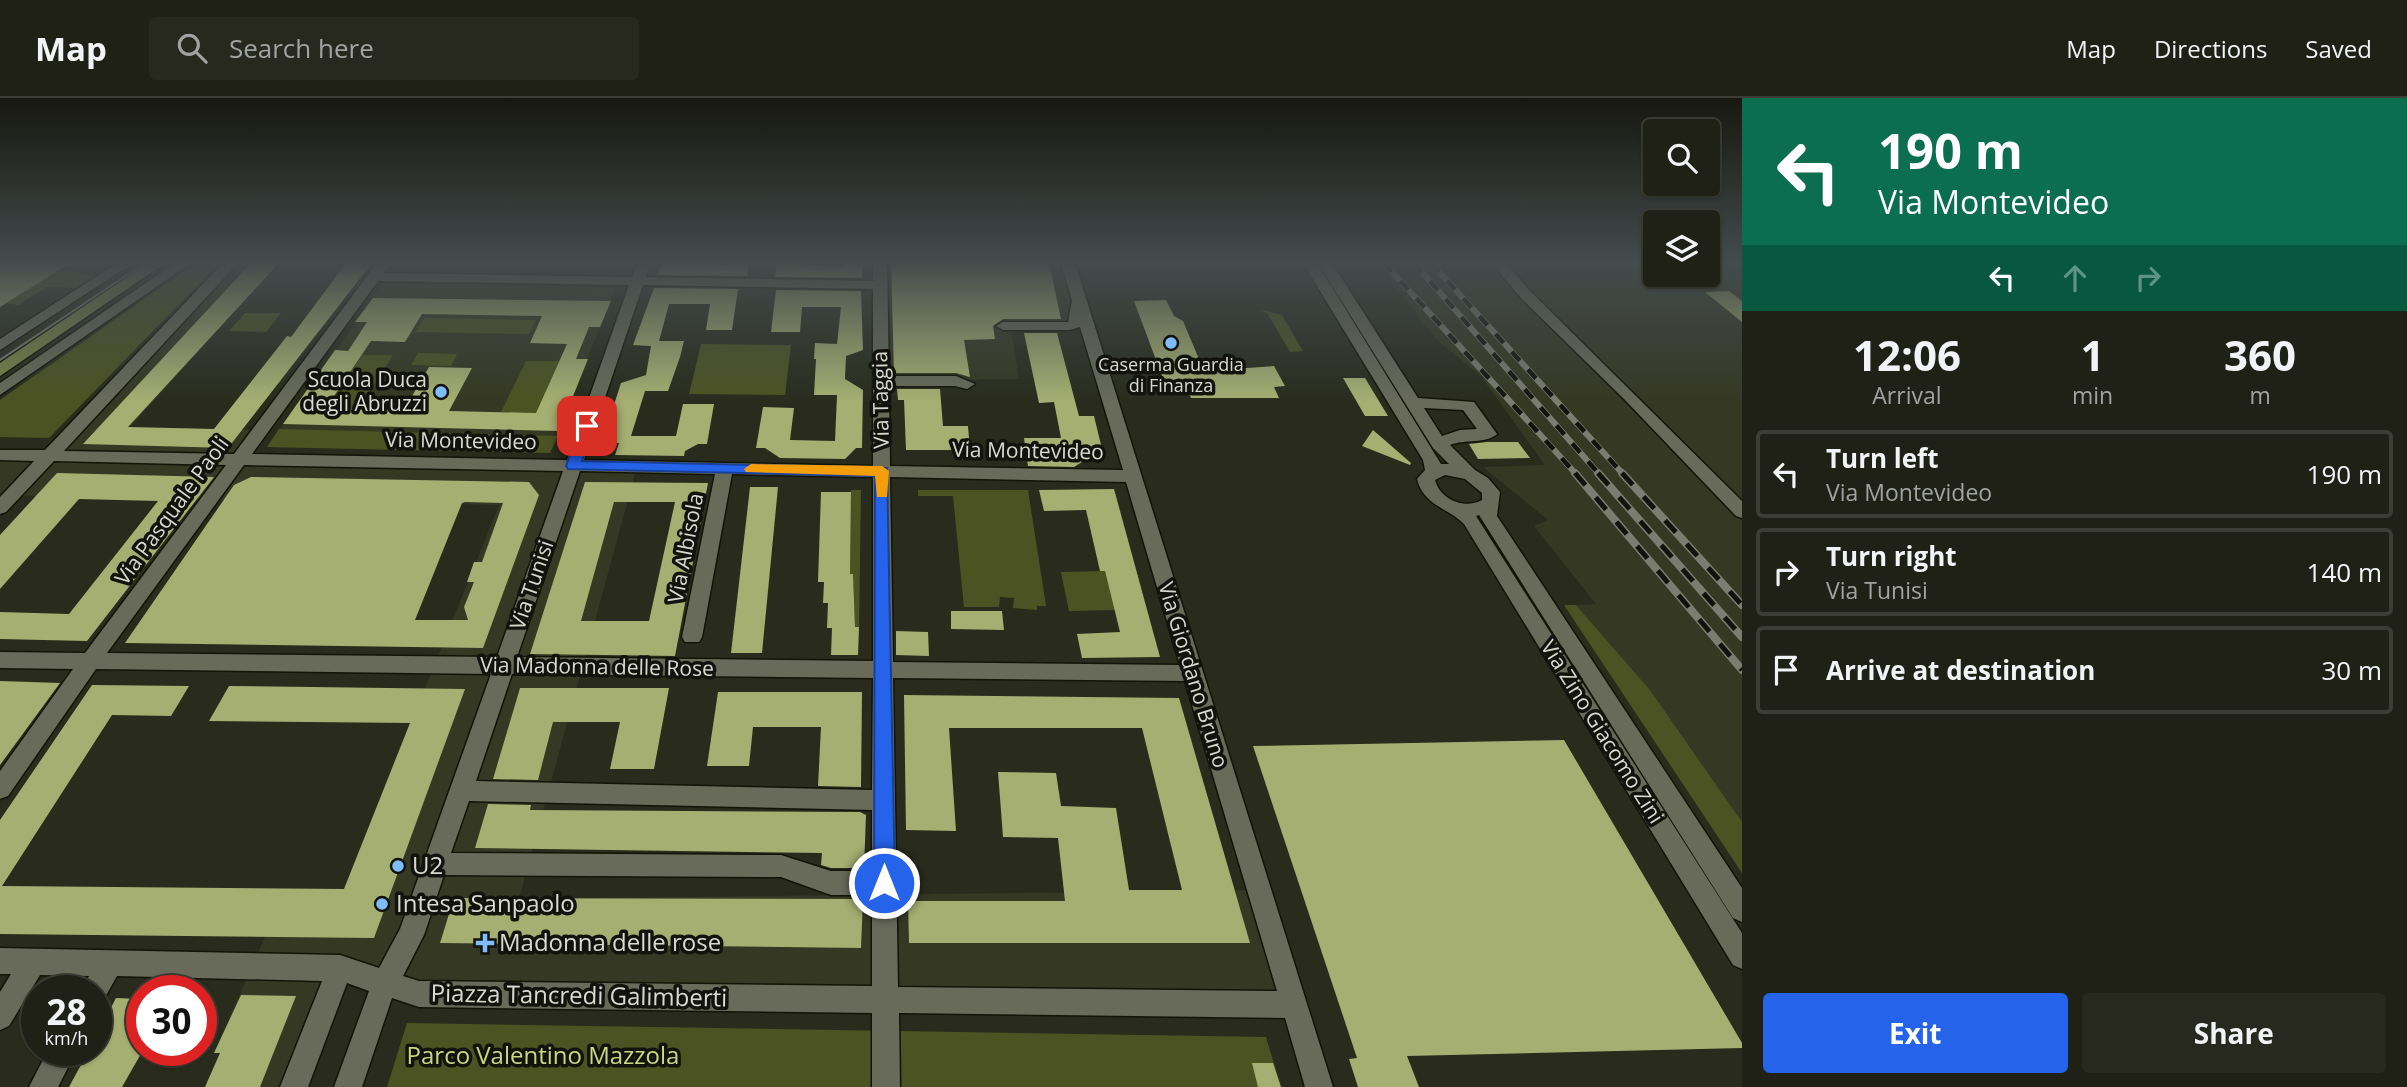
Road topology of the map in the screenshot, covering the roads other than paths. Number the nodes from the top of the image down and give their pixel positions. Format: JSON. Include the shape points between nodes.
{"nodes":[{"id":1,"x":56,"y":309,"type":"edge"},
{"id":2,"x":90,"y":309,"type":"edge"},
{"id":3,"x":117,"y":309,"type":"edge"},
{"id":4,"x":187,"y":309,"type":"edge"},
{"id":5,"x":350,"y":309,"type":"edge"},
{"id":6,"x":628,"y":309,"type":"edge"},
{"id":7,"x":880,"y":309,"type":"edge"},
{"id":8,"x":1075,"y":309,"type":"edge"},
{"id":9,"x":1083,"y":309,"type":"edge"},
{"id":10,"x":1338,"y":309,"type":"edge"},
{"id":11,"x":1354,"y":309,"type":"edge"},
{"id":12,"x":1541,"y":309,"type":"edge"},
{"id":13,"x":0,"y":346,"type":"edge"},
{"id":14,"x":1094,"y":346,"type":"junction"},
{"id":15,"x":0,"y":371,"type":"edge"},
{"id":16,"x":881,"y":381,"type":"junction"},
{"id":17,"x":967,"y":384,"type":"dead end"},
{"id":18,"x":0,"y":390,"type":"edge"},
{"id":19,"x":1414,"y":403,"type":"junction"},
{"id":20,"x":1439,"y":444,"type":"junction"},
{"id":21,"x":0,"y":455,"type":"edge"},
{"id":22,"x":49,"y":456,"type":"junction"},
{"id":23,"x":239,"y":460,"type":"junction"},
{"id":24,"x":573,"y":466,"type":"junction"},
{"id":25,"x":725,"y":468,"type":"junction"},
{"id":26,"x":882,"y":471,"type":"junction"},
{"id":27,"x":1434,"y":471,"type":"junction"},
{"id":28,"x":1468,"y":473,"type":"junction"},
{"id":29,"x":1131,"y":476,"type":"junction"},
{"id":30,"x":1489,"y":506,"type":"junction"},
{"id":31,"x":0,"y":508,"type":"edge"},
{"id":32,"x":1459,"y":509,"type":"junction"},
{"id":33,"x":1742,"y":512,"type":"edge"},
{"id":34,"x":692,"y":636,"type":"dead end"},
{"id":35,"x":0,"y":660,"type":"edge"},
{"id":36,"x":90,"y":661,"type":"junction"},
{"id":37,"x":504,"y":666,"type":"junction"},
{"id":38,"x":883,"y":670,"type":"junction"},
{"id":39,"x":1193,"y":673,"type":"junction"},
{"id":40,"x":0,"y":789,"type":"edge"},
{"id":41,"x":461,"y":791,"type":"junction"},
{"id":42,"x":884,"y":800,"type":"junction"},
{"id":43,"x":435,"y":864,"type":"junction"},
{"id":44,"x":884,"y":883,"type":"junction"},
{"id":45,"x":1742,"y":910,"type":"edge"},
{"id":46,"x":1742,"y":956,"type":"edge"},
{"id":47,"x":0,"y":961,"type":"edge"},
{"id":48,"x":33,"y":962,"type":"junction"},
{"id":49,"x":110,"y":964,"type":"junction"},
{"id":50,"x":340,"y":968,"type":"junction"},
{"id":51,"x":104,"y":975,"type":"edge"},
{"id":52,"x":385,"y":982,"type":"junction"},
{"id":53,"x":886,"y":999,"type":"junction"},
{"id":54,"x":1294,"y":1004,"type":"junction"},
{"id":55,"x":0,"y":1017,"type":"edge"},
{"id":56,"x":54,"y":1066,"type":"edge"},
{"id":57,"x":43,"y":1087,"type":"edge"},
{"id":58,"x":293,"y":1087,"type":"edge"},
{"id":59,"x":348,"y":1087,"type":"edge"},
{"id":60,"x":886,"y":1087,"type":"edge"},
{"id":61,"x":1319,"y":1087,"type":"edge"}],
"edges":[{"from":1,"to":13,"type":"street"},
{"from":2,"to":15,"type":"main road"},
{"from":3,"to":18,"type":"street"},
{"from":4,"to":22,"type":"street"},
{"from":5,"to":23,"type":"street","name":"Via Pasquale Paoli"},
{"from":6,"to":24,"type":"street","name":"Via Tunisi"},
{"from":7,"to":16,"type":"street","name":"Via Taggia"},
{"from":8,"to":14,"type":"street","via":[[1076,324],[1070,326],[1003,328],[1070,328]]},
{"from":9,"to":14,"type":"street","name":"Via Giordano Bruno"},
{"from":10,"to":27,"type":"street"},
{"from":11,"to":19,"type":"street"},
{"from":12,"to":33,"type":"street"},
{"from":14,"to":29,"type":"street","name":"Via Giordano Bruno"},
{"from":16,"to":17,"type":"street"},
{"from":16,"to":26,"type":"street","name":"Via Taggia"},
{"from":19,"to":20,"type":"street"},
{"from":19,"to":20,"type":"street","via":[[1468,405],[1489,434],[1460,435]]},
{"from":20,"to":28,"type":"street"},
{"from":21,"to":22,"type":"street","name":"Via Montevideo"},
{"from":22,"to":23,"type":"street","name":"Via Montevideo"},
{"from":22,"to":31,"type":"street"},
{"from":23,"to":24,"type":"street","name":"Via Montevideo"},
{"from":23,"to":36,"type":"street","name":"Via Pasquale Paoli"},
{"from":24,"to":25,"type":"street","name":"Via Montevideo"},
{"from":24,"to":37,"type":"street","name":"Via Tunisi"},
{"from":25,"to":26,"type":"street","name":"Via Montevideo"},
{"from":25,"to":34,"type":"street","name":"Via Albisola"},
{"from":26,"to":29,"type":"street","name":"Via Montevideo"},
{"from":26,"to":38,"type":"street","name":"Via Taggia"},
{"from":27,"to":28,"type":"street"},
{"from":27,"to":32,"type":"street","via":[[1426,479],[1429,490]]},
{"from":28,"to":30,"type":"street","name":"Via Zino Giacomo Zini","via":[[1489,488]]},
{"from":29,"to":39,"type":"street","name":"Via Giordano Bruno"},
{"from":30,"to":32,"type":"street"},
{"from":30,"to":45,"type":"street","name":"Via Zino Giacomo Zini","via":[[1488,516]]},
{"from":32,"to":46,"type":"street","name":"Via Zino Giacomo Zini"},
{"from":35,"to":36,"type":"street","name":"Via Madonna delle Rose"},
{"from":36,"to":37,"type":"street","name":"Via Madonna delle Rose"},
{"from":36,"to":40,"type":"street","name":"Via Pasquale Paoli"},
{"from":37,"to":38,"type":"street","name":"Via Madonna delle Rose"},
{"from":37,"to":41,"type":"street","name":"Via Tunisi"},
{"from":38,"to":39,"type":"street","name":"Via Madonna delle Rose"},
{"from":38,"to":42,"type":"street","name":"Via Taggia"},
{"from":39,"to":54,"type":"street","name":"Via Giordano Bruno"},
{"from":41,"to":42,"type":"street"},
{"from":41,"to":43,"type":"street","name":"Via Tunisi"},
{"from":42,"to":44,"type":"street","name":"Via Taggia"},
{"from":43,"to":44,"type":"street","via":[[781,866],[831,883]]},
{"from":43,"to":52,"type":"street","name":"Via Tunisi","via":[[411,935]]},
{"from":44,"to":53,"type":"street","name":"Via Taggia"},
{"from":47,"to":48,"type":"street","name":"Piazza Tancredi Galimberti"},
{"from":48,"to":49,"type":"street","name":"Piazza Tancredi Galimberti"},
{"from":48,"to":55,"type":"street"},
{"from":49,"to":50,"type":"street","name":"Piazza Tancredi Galimberti"},
{"from":49,"to":51,"type":"street"},
{"from":50,"to":52,"type":"street","name":"Piazza Tancredi Galimberti"},
{"from":50,"to":58,"type":"street"},
{"from":52,"to":53,"type":"street","name":"Piazza Tancredi Galimberti","via":[[419,994]]},
{"from":52,"to":59,"type":"street"},
{"from":53,"to":54,"type":"street","name":"Piazza Tancredi Galimberti"},
{"from":53,"to":60,"type":"street"},
{"from":54,"to":61,"type":"street","name":"Via Giordano Bruno"},
{"from":56,"to":57,"type":"street"}]}
